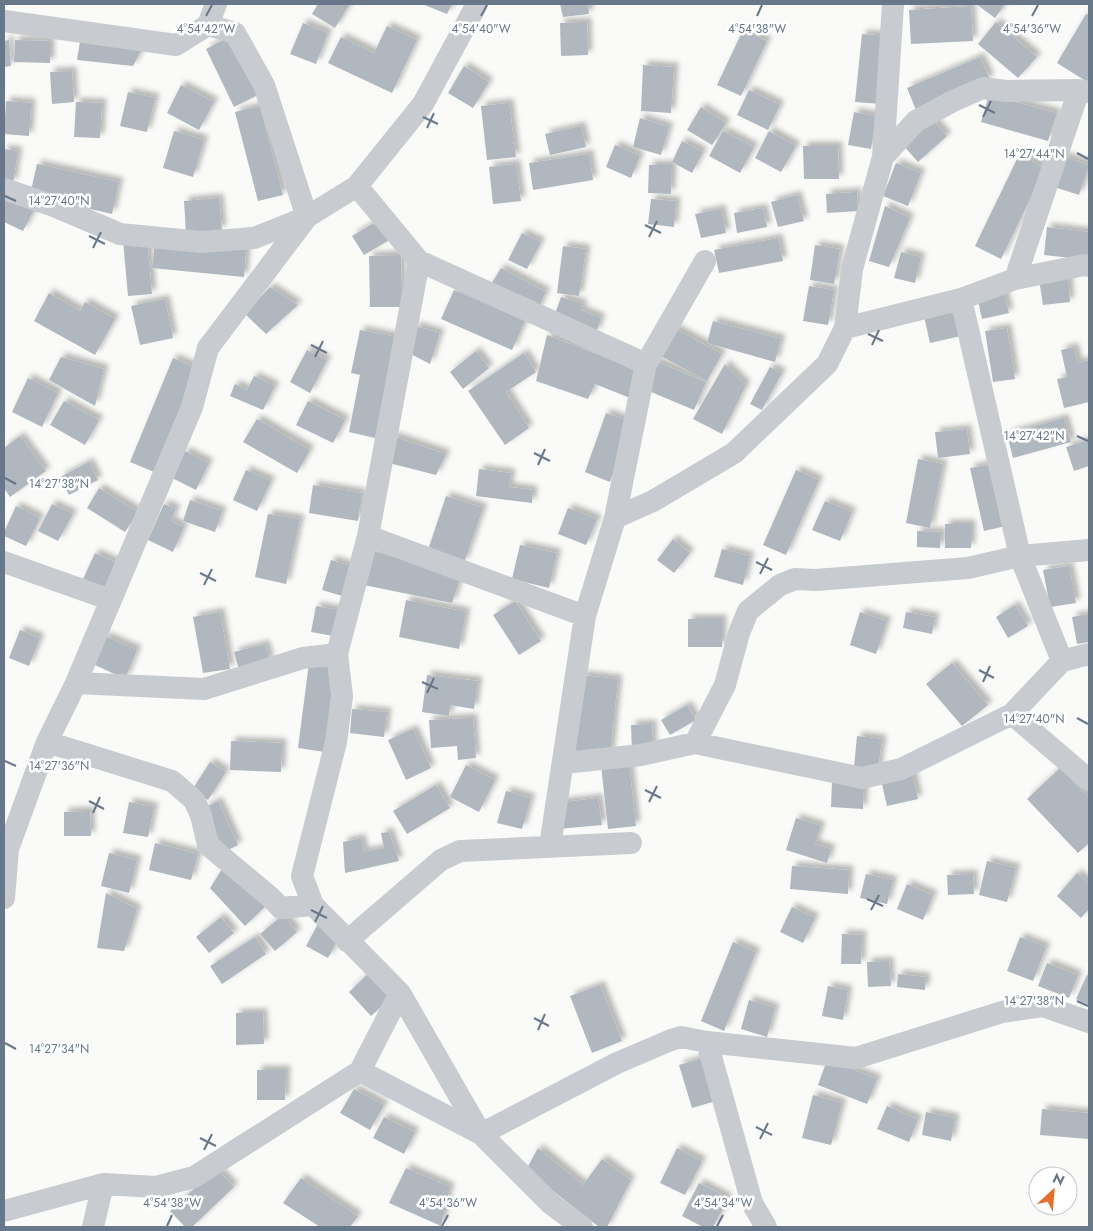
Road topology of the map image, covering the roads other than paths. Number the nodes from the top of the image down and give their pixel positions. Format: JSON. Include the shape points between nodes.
{"nodes":[{"id":1,"x":216,"y":4,"type":"edge"},
{"id":2,"x":477,"y":4,"type":"edge"},
{"id":3,"x":893,"y":4,"type":"edge"},
{"id":4,"x":4,"y":21,"type":"edge"},
{"id":5,"x":208,"y":25,"type":"junction"},
{"id":6,"x":1084,"y":91,"type":"edge"},
{"id":7,"x":883,"y":157,"type":"junction"},
{"id":8,"x":357,"y":186,"type":"junction"},
{"id":9,"x":4,"y":189,"type":"edge"},
{"id":10,"x":307,"y":217,"type":"junction"},
{"id":11,"x":419,"y":261,"type":"junction"},
{"id":12,"x":705,"y":262,"type":"dead end"},
{"id":13,"x":1089,"y":266,"type":"edge"},
{"id":14,"x":1015,"y":279,"type":"junction"},
{"id":15,"x":961,"y":299,"type":"junction"},
{"id":16,"x":845,"y":328,"type":"junction"},
{"id":17,"x":646,"y":364,"type":"junction"},
{"id":18,"x":615,"y":518,"type":"junction"},
{"id":19,"x":368,"y":536,"type":"junction"},
{"id":20,"x":1089,"y":550,"type":"edge"},
{"id":21,"x":1020,"y":556,"type":"junction"},
{"id":22,"x":4,"y":562,"type":"edge"},
{"id":23,"x":111,"y":600,"type":"junction"},
{"id":24,"x":585,"y":616,"type":"junction"},
{"id":25,"x":337,"y":654,"type":"junction"},
{"id":26,"x":1089,"y":654,"type":"edge"},
{"id":27,"x":1062,"y":661,"type":"junction"},
{"id":28,"x":76,"y":683,"type":"junction"},
{"id":29,"x":1012,"y":714,"type":"junction"},
{"id":30,"x":47,"y":742,"type":"junction"},
{"id":31,"x":695,"y":743,"type":"junction"},
{"id":32,"x":563,"y":763,"type":"junction"},
{"id":33,"x":1089,"y":780,"type":"edge"},
{"id":34,"x":631,"y":844,"type":"dead end"},
{"id":35,"x":550,"y":846,"type":"junction"},
{"id":36,"x":4,"y":898,"type":"edge"},
{"id":37,"x":313,"y":905,"type":"junction"},
{"id":38,"x":347,"y":941,"type":"junction"},
{"id":39,"x":400,"y":993,"type":"junction"},
{"id":40,"x":1089,"y":1022,"type":"edge"},
{"id":41,"x":707,"y":1042,"type":"junction"},
{"id":42,"x":360,"y":1071,"type":"junction"},
{"id":43,"x":480,"y":1134,"type":"junction"},
{"id":44,"x":103,"y":1184,"type":"junction"},
{"id":45,"x":4,"y":1211,"type":"edge"},
{"id":46,"x":93,"y":1227,"type":"edge"},
{"id":47,"x":582,"y":1227,"type":"edge"},
{"id":48,"x":766,"y":1227,"type":"edge"}],
"edges":[{"from":1,"to":5,"type":"street"},
{"from":2,"to":8,"type":"street","via":[[424,104]]},
{"from":3,"to":7,"type":"street"},
{"from":4,"to":5,"type":"street","via":[[176,45]]},
{"from":5,"to":10,"type":"street","via":[[235,34],[264,85]]},
{"from":6,"to":7,"type":"street","via":[[983,88],[916,121]]},
{"from":6,"to":14,"type":"street"},
{"from":7,"to":16,"type":"street","via":[[852,269]]},
{"from":8,"to":10,"type":"street"},
{"from":8,"to":11,"type":"street"},
{"from":9,"to":10,"type":"street","via":[[120,234],[202,242],[254,238]]},
{"from":10,"to":23,"type":"street","via":[[208,348],[192,407]]},
{"from":11,"to":17,"type":"street"},
{"from":11,"to":19,"type":"street"},
{"from":12,"to":17,"type":"street"},
{"from":13,"to":14,"type":"street"},
{"from":14,"to":15,"type":"street"},
{"from":15,"to":16,"type":"street"},
{"from":15,"to":21,"type":"street"},
{"from":16,"to":18,"type":"street","via":[[827,364],[734,453],[653,501]]},
{"from":17,"to":18,"type":"street"},
{"from":18,"to":24,"type":"street"},
{"from":19,"to":24,"type":"street"},
{"from":19,"to":25,"type":"street"},
{"from":20,"to":21,"type":"street"},
{"from":21,"to":27,"type":"street"},
{"from":21,"to":31,"type":"street","via":[[968,568],[795,579],[780,585],[748,611],[725,684]]},
{"from":22,"to":23,"type":"street"},
{"from":23,"to":28,"type":"street"},
{"from":24,"to":32,"type":"street"},
{"from":25,"to":28,"type":"street","via":[[303,658],[204,689]]},
{"from":25,"to":37,"type":"street","via":[[342,696],[336,742],[302,876]]},
{"from":26,"to":27,"type":"street"},
{"from":27,"to":29,"type":"street"},
{"from":28,"to":30,"type":"street"},
{"from":29,"to":31,"type":"street","via":[[901,769],[862,778]]},
{"from":29,"to":33,"type":"street"},
{"from":30,"to":36,"type":"street","via":[[8,849]]},
{"from":30,"to":37,"type":"street","via":[[172,781],[194,800],[208,845],[281,908]]},
{"from":31,"to":32,"type":"street","via":[[641,755]]},
{"from":32,"to":35,"type":"street"},
{"from":34,"to":35,"type":"street"},
{"from":35,"to":38,"type":"street","via":[[460,851],[441,860]]},
{"from":37,"to":38,"type":"street"},
{"from":38,"to":39,"type":"street"},
{"from":39,"to":42,"type":"street"},
{"from":39,"to":43,"type":"street"},
{"from":40,"to":41,"type":"street","via":[[1043,1006],[1002,1012],[856,1058]]},
{"from":41,"to":43,"type":"street","via":[[681,1038],[671,1040],[617,1063]]},
{"from":41,"to":48,"type":"street","via":[[752,1203]]},
{"from":42,"to":43,"type":"street"},
{"from":42,"to":44,"type":"street","via":[[194,1177],[156,1187]]},
{"from":43,"to":47,"type":"street","via":[[551,1204]]},
{"from":44,"to":45,"type":"street"},
{"from":44,"to":46,"type":"street"}]}
